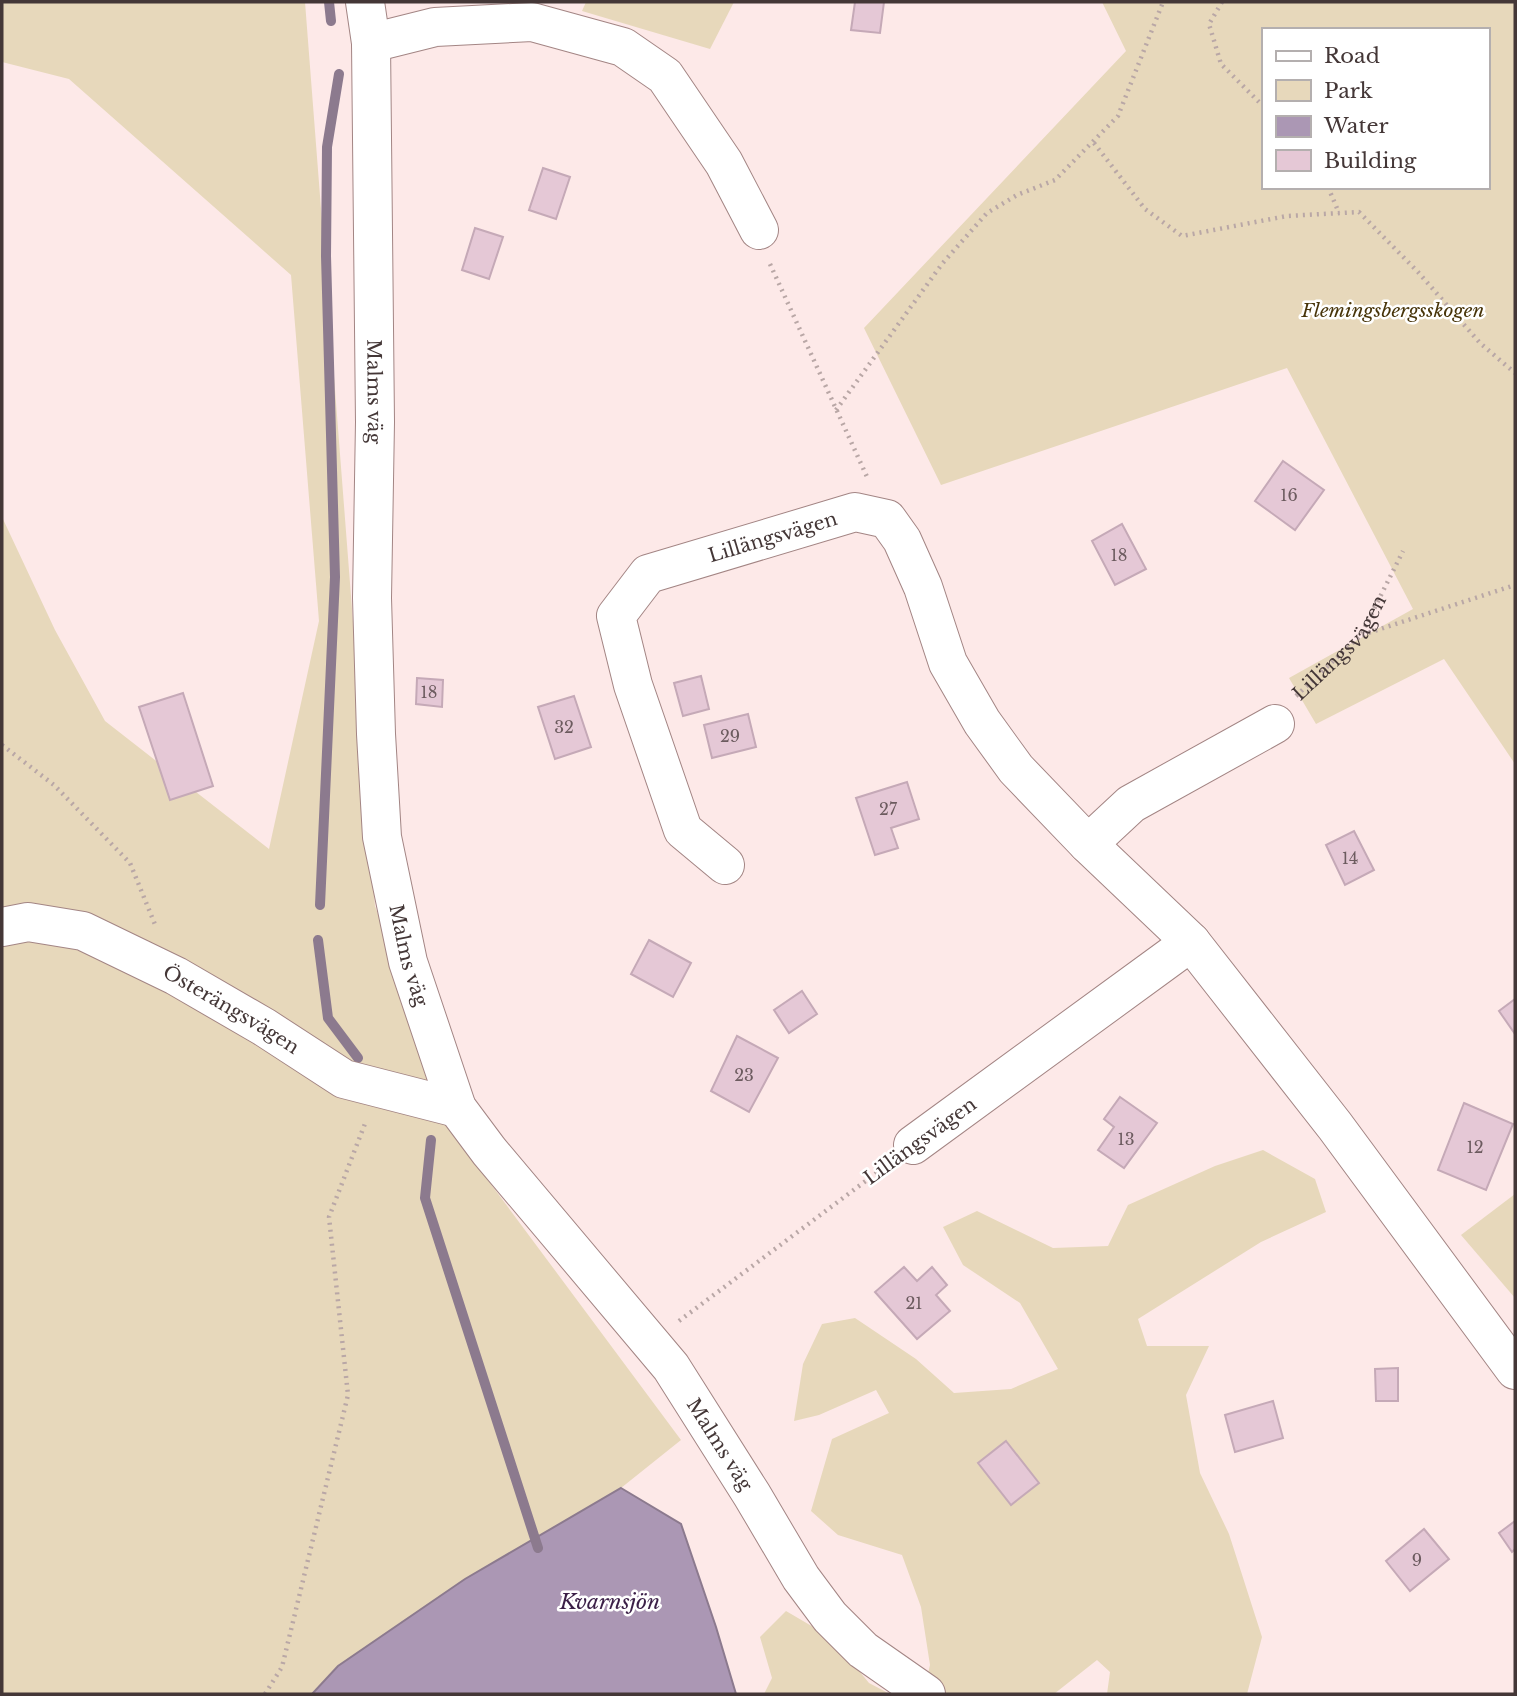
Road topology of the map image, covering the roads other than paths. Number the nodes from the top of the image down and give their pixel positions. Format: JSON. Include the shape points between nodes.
{"nodes":[{"id":1,"x":365,"y":2,"type":"edge"},
{"id":2,"x":371,"y":43,"type":"junction"},
{"id":3,"x":759,"y":230,"type":"road end"},
{"id":4,"x":1275,"y":724,"type":"road end"},
{"id":5,"x":1088,"y":844,"type":"junction"},
{"id":6,"x":725,"y":865,"type":"dead end"},
{"id":7,"x":2,"y":927,"type":"edge"},
{"id":8,"x":1191,"y":942,"type":"junction"},
{"id":9,"x":457,"y":1108,"type":"junction"},
{"id":10,"x":913,"y":1145,"type":"road end"},
{"id":11,"x":1515,"y":1370,"type":"edge"},
{"id":12,"x":926,"y":1694,"type":"edge"}],
"edges":[{"from":1,"to":2,"type":"street","name":"Malms väg"},
{"from":2,"to":3,"type":"street","via":[[435,27],[531,22],[623,47],[665,76],[724,163]]},
{"from":2,"to":9,"type":"street","name":"Malms väg","via":[[372,598],[382,837],[408,962]]},
{"from":4,"to":5,"type":"street","via":[[1131,804]]},
{"from":5,"to":6,"type":"street","name":"Lillängsvägen","via":[[1016,769],[982,722],[948,663],[902,540],[887,519],[855,512],[648,573],[616,616],[633,685],[682,830]]},
{"from":5,"to":8,"type":"street"},
{"from":7,"to":9,"type":"street","name":"Österängsvägen","via":[[27,922],[83,931],[176,976],[344,1079]]},
{"from":8,"to":10,"type":"street","name":"Lillängsvägen"},
{"from":8,"to":11,"type":"street","via":[[1335,1126]]},
{"from":9,"to":12,"type":"street","name":"Malms väg","via":[[671,1367],[801,1578],[830,1617],[863,1650]]}]}
